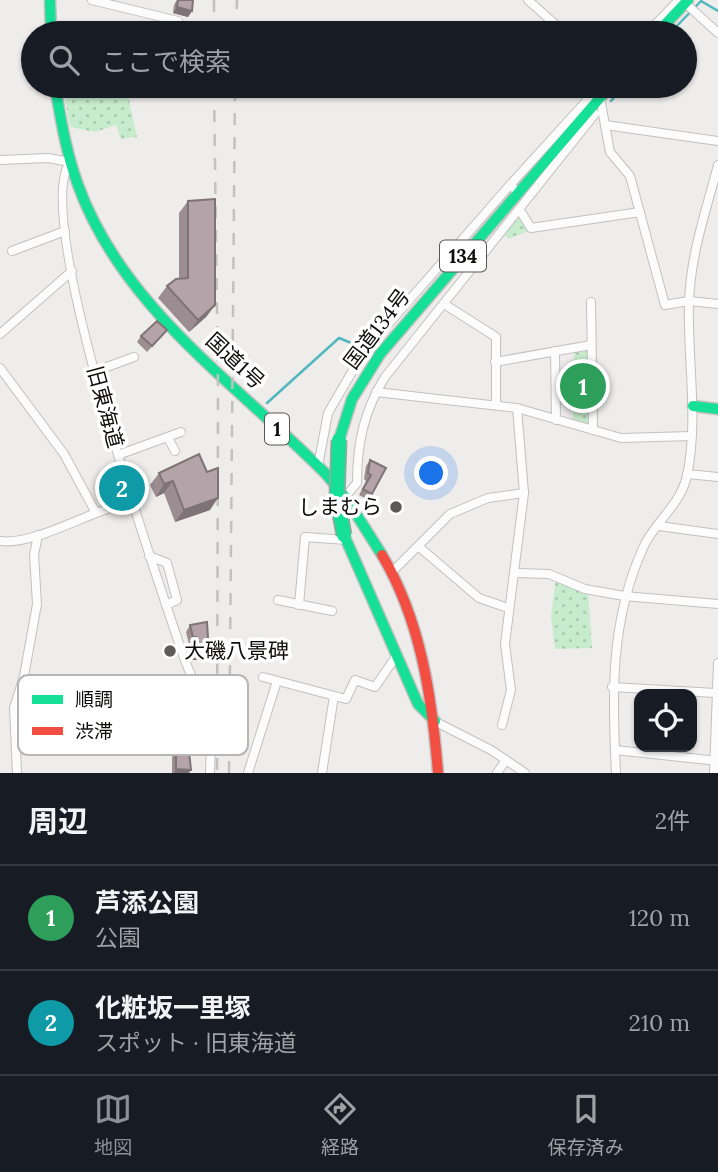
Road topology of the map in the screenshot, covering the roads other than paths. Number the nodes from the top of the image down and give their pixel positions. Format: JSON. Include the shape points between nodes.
{"nodes":[{"id":1,"x":50,"y":0,"type":"edge"},
{"id":2,"x":92,"y":0,"type":"edge"},
{"id":3,"x":528,"y":0,"type":"edge"},
{"id":4,"x":687,"y":4,"type":"edge"},
{"id":5,"x":51,"y":21,"type":"edge"},
{"id":6,"x":178,"y":21,"type":"dead end"},
{"id":7,"x":552,"y":21,"type":"edge"},
{"id":8,"x":664,"y":21,"type":"edge"},
{"id":9,"x":669,"y":21,"type":"edge"},
{"id":10,"x":718,"y":33,"type":"edge"},
{"id":11,"x":57,"y":98,"type":"edge"},
{"id":12,"x":598,"y":98,"type":"edge"},
{"id":13,"x":599,"y":98,"type":"edge"},
{"id":14,"x":600,"y":98,"type":"edge"},
{"id":15,"x":605,"y":125,"type":"junction"},
{"id":16,"x":718,"y":141,"type":"edge"},
{"id":17,"x":0,"y":160,"type":"edge"},
{"id":18,"x":70,"y":162,"type":"junction"},
{"id":19,"x":718,"y":168,"type":"edge"},
{"id":20,"x":514,"y":189,"type":"junction"},
{"id":21,"x":519,"y":209,"type":"junction"},
{"id":22,"x":640,"y":212,"type":"junction"},
{"id":23,"x":65,"y":231,"type":"junction"},
{"id":24,"x":12,"y":251,"type":"dead end"},
{"id":25,"x":72,"y":271,"type":"junction"},
{"id":26,"x":689,"y":301,"type":"junction"},
{"id":27,"x":591,"y":302,"type":"dead end"},
{"id":28,"x":444,"y":304,"type":"junction"},
{"id":29,"x":718,"y":304,"type":"edge"},
{"id":30,"x":0,"y":334,"type":"edge"},
{"id":31,"x":591,"y":345,"type":"junction"},
{"id":32,"x":555,"y":351,"type":"junction"},
{"id":33,"x":134,"y":357,"type":"dead end"},
{"id":34,"x":495,"y":362,"type":"junction"},
{"id":35,"x":0,"y":368,"type":"edge"},
{"id":36,"x":96,"y":372,"type":"junction"},
{"id":37,"x":376,"y":392,"type":"junction"},
{"id":38,"x":496,"y":405,"type":"junction"},
{"id":39,"x":693,"y":406,"type":"junction"},
{"id":40,"x":517,"y":408,"type":"junction"},
{"id":41,"x":718,"y":409,"type":"edge"},
{"id":42,"x":555,"y":420,"type":"junction"},
{"id":43,"x":593,"y":430,"type":"junction"},
{"id":44,"x":181,"y":432,"type":"dead end"},
{"id":45,"x":691,"y":436,"type":"junction"},
{"id":46,"x":168,"y":438,"type":"junction"},
{"id":47,"x":175,"y":451,"type":"dead end"},
{"id":48,"x":118,"y":455,"type":"junction"},
{"id":49,"x":318,"y":466,"type":"junction"},
{"id":50,"x":687,"y":474,"type":"junction"},
{"id":51,"x":718,"y":477,"type":"edge"},
{"id":52,"x":524,"y":493,"type":"junction"},
{"id":53,"x":345,"y":497,"type":"junction"},
{"id":54,"x":131,"y":501,"type":"junction"},
{"id":55,"x":96,"y":513,"type":"junction"},
{"id":56,"x":659,"y":526,"type":"junction"},
{"id":57,"x":718,"y":534,"type":"edge"},
{"id":58,"x":38,"y":535,"type":"junction"},
{"id":59,"x":346,"y":537,"type":"junction"},
{"id":60,"x":0,"y":541,"type":"edge"},
{"id":61,"x":418,"y":546,"type":"junction"},
{"id":62,"x":151,"y":560,"type":"junction"},
{"id":63,"x":392,"y":572,"type":"junction"},
{"id":64,"x":516,"y":573,"type":"junction"},
{"id":65,"x":624,"y":596,"type":"junction"},
{"id":66,"x":278,"y":600,"type":"dead end"},
{"id":67,"x":718,"y":604,"type":"edge"},
{"id":68,"x":166,"y":605,"type":"junction"},
{"id":69,"x":299,"y":605,"type":"junction"},
{"id":70,"x":508,"y":608,"type":"junction"},
{"id":71,"x":332,"y":611,"type":"dead end"},
{"id":72,"x":397,"y":655,"type":"junction"},
{"id":73,"x":718,"y":663,"type":"edge"},
{"id":74,"x":24,"y":675,"type":"edge"},
{"id":75,"x":191,"y":675,"type":"edge"},
{"id":76,"x":263,"y":677,"type":"dead end"},
{"id":77,"x":277,"y":681,"type":"junction"},
{"id":78,"x":612,"y":687,"type":"junction"},
{"id":79,"x":715,"y":693,"type":"junction"},
{"id":80,"x":18,"y":695,"type":"edge"},
{"id":81,"x":334,"y":696,"type":"junction"},
{"id":82,"x":436,"y":722,"type":"junction"},
{"id":83,"x":502,"y":725,"type":"dead end"},
{"id":84,"x":615,"y":750,"type":"junction"},
{"id":85,"x":210,"y":755,"type":"edge"},
{"id":86,"x":506,"y":761,"type":"junction"},
{"id":87,"x":716,"y":761,"type":"edge"},
{"id":88,"x":17,"y":773,"type":"edge"},
{"id":89,"x":210,"y":773,"type":"edge"},
{"id":90,"x":248,"y":773,"type":"edge"},
{"id":91,"x":322,"y":773,"type":"edge"},
{"id":92,"x":438,"y":773,"type":"edge"},
{"id":93,"x":497,"y":773,"type":"edge"},
{"id":94,"x":525,"y":773,"type":"edge"},
{"id":95,"x":616,"y":773,"type":"edge"},
{"id":96,"x":714,"y":773,"type":"edge"}],
"edges":[{"from":1,"to":5,"type":"main road"},
{"from":2,"to":6,"type":"street"},
{"from":3,"to":7,"type":"street"},
{"from":4,"to":8,"type":"street"},
{"from":4,"to":9,"type":"main road"},
{"from":4,"to":10,"type":"street"},
{"from":11,"to":18,"type":"main road","name":"国道1号","number":"1"},
{"from":12,"to":20,"type":"main road","name":"国道134号","number":"134"},
{"from":13,"to":21,"type":"street"},
{"from":14,"to":15,"type":"street"},
{"from":15,"to":16,"type":"street"},
{"from":15,"to":22,"type":"street","via":[[610,152],[630,176]]},
{"from":17,"to":18,"type":"street"},
{"from":18,"to":23,"type":"street","name":"旧東海道","via":[[63,177]]},
{"from":18,"to":49,"type":"main road","name":"国道1号","number":"1","via":[[107,247],[150,307]]},
{"from":19,"to":26,"type":"street","via":[[695,243]]},
{"from":20,"to":49,"type":"street","via":[[363,353],[328,413]]},
{"from":20,"to":59,"type":"main road","name":"国道134号","number":"134","bridge":true,"via":[[380,354],[352,399],[339,440],[337,497]]},
{"from":21,"to":22,"type":"street","via":[[531,228]]},
{"from":21,"to":28,"type":"street"},
{"from":22,"to":26,"type":"street","via":[[665,305]]},
{"from":23,"to":24,"type":"street"},
{"from":23,"to":25,"type":"street","name":"旧東海道"},
{"from":25,"to":30,"type":"street"},
{"from":25,"to":36,"type":"street","name":"旧東海道"},
{"from":26,"to":29,"type":"street"},
{"from":26,"to":39,"type":"street"},
{"from":27,"to":31,"type":"street"},
{"from":28,"to":34,"type":"street","via":[[496,337]]},
{"from":28,"to":37,"type":"street"},
{"from":31,"to":32,"type":"street"},
{"from":31,"to":43,"type":"street"},
{"from":32,"to":34,"type":"street"},
{"from":32,"to":42,"type":"street"},
{"from":33,"to":36,"type":"street"},
{"from":34,"to":38,"type":"street"},
{"from":35,"to":55,"type":"street","via":[[64,454]]},
{"from":36,"to":48,"type":"street","name":"旧東海道"},
{"from":37,"to":38,"type":"street"},
{"from":37,"to":53,"type":"street","via":[[357,447],[357,482]]},
{"from":38,"to":40,"type":"street"},
{"from":39,"to":41,"type":"main road"},
{"from":39,"to":45,"type":"street"},
{"from":40,"to":42,"type":"street"},
{"from":40,"to":52,"type":"street"},
{"from":42,"to":43,"type":"street"},
{"from":43,"to":45,"type":"street","via":[[621,438]]},
{"from":44,"to":46,"type":"street"},
{"from":45,"to":50,"type":"street"},
{"from":46,"to":47,"type":"street"},
{"from":46,"to":48,"type":"street"},
{"from":48,"to":54,"type":"street","name":"旧東海道"},
{"from":49,"to":53,"type":"main road","name":"国道1号","number":"1"},
{"from":50,"to":51,"type":"street"},
{"from":50,"to":56,"type":"street","via":[[682,496]]},
{"from":52,"to":61,"type":"street","via":[[488,498],[450,514]]},
{"from":52,"to":64,"type":"street"},
{"from":53,"to":63,"type":"main road","name":"国道1号","number":"1"},
{"from":54,"to":55,"type":"street"},
{"from":54,"to":62,"type":"street","name":"旧東海道"},
{"from":55,"to":58,"type":"street"},
{"from":56,"to":57,"type":"street"},
{"from":56,"to":65,"type":"street","via":[[645,544]]},
{"from":58,"to":60,"type":"street"},
{"from":58,"to":74,"type":"street","via":[[34,555],[37,604]]},
{"from":59,"to":69,"type":"street","via":[[305,537]]},
{"from":59,"to":72,"type":"main road","name":"国道134号","number":"134"},
{"from":61,"to":63,"type":"street"},
{"from":61,"to":70,"type":"street","via":[[479,598]]},
{"from":62,"to":68,"type":"street","name":"旧東海道"},
{"from":62,"to":68,"type":"street","via":[[167,563],[170,571],[177,600]]},
{"from":63,"to":82,"type":"main road","name":"国道1号","number":"1","via":[[426,664]]},
{"from":64,"to":65,"type":"street","via":[[549,574],[585,589]]},
{"from":64,"to":70,"type":"street"},
{"from":65,"to":67,"type":"street"},
{"from":65,"to":78,"type":"street"},
{"from":66,"to":69,"type":"street"},
{"from":68,"to":75,"type":"street","name":"旧東海道"},
{"from":69,"to":71,"type":"street"},
{"from":70,"to":83,"type":"street","via":[[505,644],[511,690]]},
{"from":72,"to":81,"type":"street","via":[[375,687],[355,680],[346,699]]},
{"from":72,"to":82,"type":"main road","name":"国道134号","number":"134","via":[[418,704]]},
{"from":73,"to":79,"type":"street"},
{"from":76,"to":77,"type":"street"},
{"from":77,"to":81,"type":"street"},
{"from":77,"to":90,"type":"street"},
{"from":78,"to":79,"type":"street"},
{"from":78,"to":84,"type":"street"},
{"from":79,"to":87,"type":"street"},
{"from":80,"to":88,"type":"street","via":[[14,708]]},
{"from":81,"to":91,"type":"street"},
{"from":82,"to":86,"type":"street"},
{"from":82,"to":92,"type":"main road","name":"国道1号","number":"1"},
{"from":84,"to":87,"type":"street"},
{"from":84,"to":95,"type":"street"},
{"from":85,"to":89,"type":"street","name":"旧東海道"},
{"from":86,"to":93,"type":"street"},
{"from":86,"to":94,"type":"street"},
{"from":87,"to":96,"type":"street"}]}
